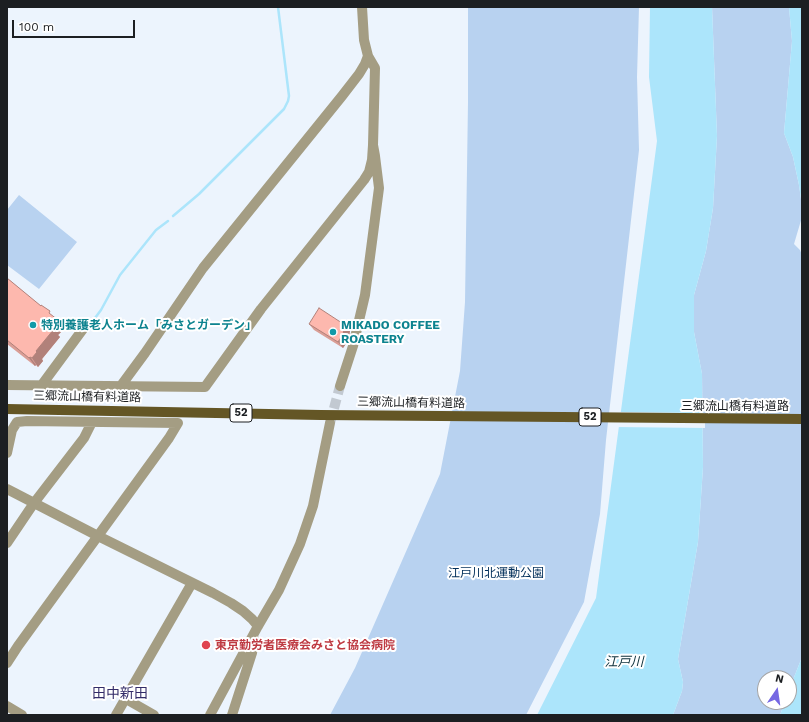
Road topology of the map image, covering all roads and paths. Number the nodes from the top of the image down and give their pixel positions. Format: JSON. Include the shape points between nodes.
{"nodes":[{"id":1,"x":362,"y":7,"type":"edge"},
{"id":2,"x":368,"y":56,"type":"junction"},
{"id":3,"x":373,"y":145,"type":"junction"},
{"id":4,"x":83,"y":329,"type":"dead end"},
{"id":5,"x":7,"y":385,"type":"edge"},
{"id":6,"x":41,"y":386,"type":"junction"},
{"id":7,"x":340,"y":386,"type":"tunnel mouth"},
{"id":8,"x":120,"y":387,"type":"junction"},
{"id":9,"x":7,"y":406,"type":"edge"},
{"id":10,"x":7,"y":409,"type":"edge"},
{"id":11,"x":20,"y":409,"type":"junction"},
{"id":12,"x":802,"y":419,"type":"edge"},
{"id":13,"x":92,"y":422,"type":"junction"},
{"id":14,"x":330,"y":423,"type":"tunnel mouth"},
{"id":15,"x":7,"y":453,"type":"edge"},
{"id":16,"x":7,"y":489,"type":"edge"},
{"id":17,"x":34,"y":503,"type":"junction"},
{"id":18,"x":98,"y":536,"type":"junction"},
{"id":19,"x":7,"y":543,"type":"edge"},
{"id":20,"x":192,"y":583,"type":"junction"},
{"id":21,"x":257,"y":629,"type":"junction"},
{"id":22,"x":7,"y":663,"type":"edge"},
{"id":23,"x":126,"y":699,"type":"junction"},
{"id":24,"x":7,"y":706,"type":"edge"},
{"id":25,"x":22,"y":715,"type":"edge"},
{"id":26,"x":116,"y":715,"type":"edge"},
{"id":27,"x":154,"y":715,"type":"edge"},
{"id":28,"x":210,"y":715,"type":"edge"},
{"id":29,"x":232,"y":715,"type":"edge"}],
"edges":[{"from":1,"to":2,"type":"street","via":[[364,40]]},
{"from":2,"to":3,"type":"street","via":[[374,68]]},
{"from":2,"to":8,"type":"street","via":[[359,74],[338,101],[203,268]]},
{"from":3,"to":7,"type":"street","via":[[379,188],[368,280],[361,315]]},
{"from":3,"to":8,"type":"street","via":[[369,172],[364,180],[261,309],[205,387]]},
{"from":4,"to":6,"type":"street"},
{"from":5,"to":6,"type":"street"},
{"from":6,"to":8,"type":"street"},
{"from":9,"to":11,"type":"main road","name":"三郷流山橋有料道路","number":"52"},
{"from":10,"to":11,"type":"main road","name":"三郷流山橋有料道路","number":"52"},
{"from":11,"to":12,"type":"main road","name":"三郷流山橋有料道路","number":"52","via":[[379,416]]},
{"from":13,"to":15,"type":"street","via":[[17,422],[12,430]]},
{"from":13,"to":17,"type":"street","via":[[84,438]]},
{"from":13,"to":18,"type":"street","via":[[178,423]]},
{"from":14,"to":21,"type":"street","via":[[306,529],[279,590]]},
{"from":16,"to":17,"type":"street"},
{"from":17,"to":18,"type":"street"},
{"from":17,"to":19,"type":"street"},
{"from":18,"to":20,"type":"street"},
{"from":18,"to":22,"type":"street"},
{"from":20,"to":21,"type":"street","via":[[231,603],[252,619]]},
{"from":20,"to":23,"type":"street"},
{"from":21,"to":28,"type":"street"},
{"from":21,"to":29,"type":"street"},
{"from":23,"to":26,"type":"street"},
{"from":23,"to":27,"type":"street"},
{"from":24,"to":25,"type":"street"}]}
